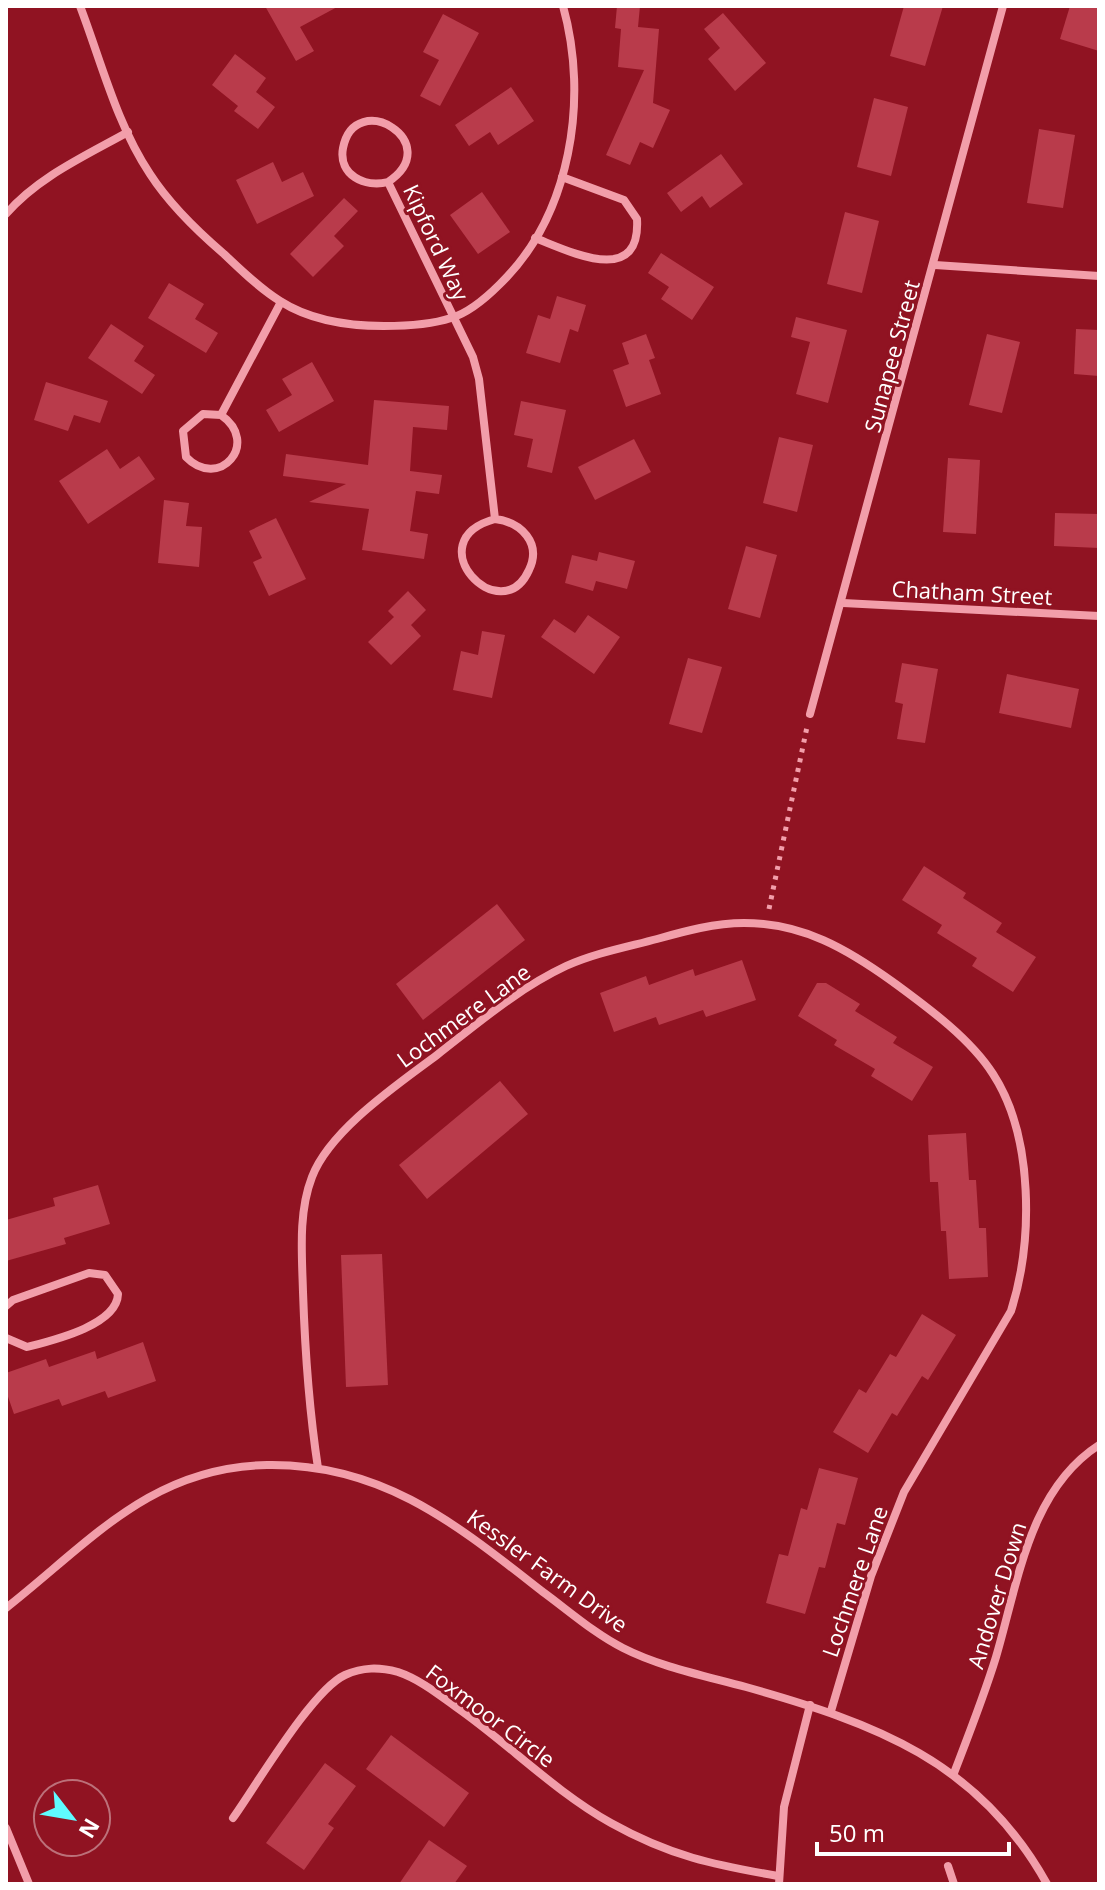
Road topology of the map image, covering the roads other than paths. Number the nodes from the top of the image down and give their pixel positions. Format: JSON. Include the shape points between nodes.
{"nodes":[{"id":1,"x":80,"y":6,"type":"edge"},
{"id":2,"x":563,"y":6,"type":"edge"},
{"id":3,"x":1003,"y":6,"type":"edge"},
{"id":4,"x":128,"y":132,"type":"junction"},
{"id":5,"x":562,"y":177,"type":"junction"},
{"id":6,"x":388,"y":182,"type":"junction"},
{"id":7,"x":6,"y":214,"type":"edge"},
{"id":8,"x":535,"y":238,"type":"junction"},
{"id":9,"x":935,"y":265,"type":"junction"},
{"id":10,"x":1099,"y":276,"type":"edge"},
{"id":11,"x":281,"y":302,"type":"junction"},
{"id":12,"x":452,"y":318,"type":"junction"},
{"id":13,"x":221,"y":415,"type":"junction"},
{"id":14,"x":495,"y":519,"type":"junction"},
{"id":15,"x":843,"y":603,"type":"junction"},
{"id":16,"x":1099,"y":616,"type":"edge"},
{"id":17,"x":810,"y":714,"type":"road end"},
{"id":18,"x":6,"y":1306,"type":"edge"},
{"id":19,"x":6,"y":1338,"type":"edge"},
{"id":20,"x":1099,"y":1445,"type":"edge"},
{"id":21,"x":318,"y":1468,"type":"junction"},
{"id":22,"x":6,"y":1608,"type":"edge"},
{"id":23,"x":810,"y":1705,"type":"junction"},
{"id":24,"x":831,"y":1711,"type":"junction"},
{"id":25,"x":954,"y":1773,"type":"junction"},
{"id":26,"x":233,"y":1818,"type":"dead end"},
{"id":27,"x":6,"y":1828,"type":"edge"},
{"id":28,"x":948,"y":1866,"type":"dead end"},
{"id":29,"x":778,"y":1880,"type":"edge"},
{"id":30,"x":29,"y":1884,"type":"edge"},
{"id":31,"x":954,"y":1884,"type":"edge"},
{"id":32,"x":1047,"y":1884,"type":"edge"}],
"edges":[{"from":1,"to":4,"type":"street"},
{"from":2,"to":5,"type":"street","via":[[574,106]]},
{"from":3,"to":9,"type":"street","name":"Sunapee Street"},
{"from":4,"to":7,"type":"street","via":[[58,171]]},
{"from":4,"to":11,"type":"street","via":[[174,207]]},
{"from":5,"to":8,"type":"street"},
{"from":5,"to":8,"type":"street","via":[[624,200],[637,219],[634,242],[619,258],[597,261]]},
{"from":6,"to":6,"type":"street","name":"Kipford Way","via":[[404,167],[402,135],[385,122],[363,122],[347,135],[345,165],[358,181]]},
{"from":6,"to":12,"type":"street","name":"Kipford Way"},
{"from":8,"to":12,"type":"street","via":[[488,296]]},
{"from":9,"to":10,"type":"street"},
{"from":9,"to":15,"type":"street","name":"Sunapee Street"},
{"from":11,"to":12,"type":"street","via":[[334,323],[358,326]]},
{"from":11,"to":13,"type":"street"},
{"from":12,"to":14,"type":"street","name":"Kipford Way","via":[[479,379]]},
{"from":13,"to":13,"type":"street","via":[[238,437],[234,456],[220,468],[201,468],[183,449],[183,431],[195,417]]},
{"from":14,"to":14,"type":"street","via":[[473,529],[462,550],[467,574],[497,591],[519,584],[534,554],[517,525]]},
{"from":15,"to":16,"type":"street","name":"Chatham Street"},
{"from":15,"to":17,"type":"street","name":"Sunapee Street"},
{"from":18,"to":19,"type":"street","via":[[89,1273],[105,1275],[118,1294],[115,1310],[103,1320],[27,1347]]},
{"from":20,"to":25,"type":"street","name":"Andover Down","via":[[1063,1477],[1045,1504]]},
{"from":21,"to":22,"type":"street","name":"Kessler Farm Drive","via":[[244,1467],[181,1480],[101,1527]]},
{"from":21,"to":23,"type":"street","name":"Kessler Farm Drive","via":[[394,1489],[451,1521],[624,1648]]},
{"from":21,"to":24,"type":"street","name":"Lochmere Lane","via":[[306,1387],[301,1237],[312,1177],[327,1150],[370,1107],[513,997],[565,967],[681,932],[741,923],[801,930],[857,956],[906,991],[994,1074],[1007,1103],[1026,1191],[1026,1252],[1011,1311],[904,1492],[871,1576]]},
{"from":23,"to":24,"type":"street","name":"Kessler Farm Drive"},
{"from":23,"to":29,"type":"street","via":[[784,1807]]},
{"from":24,"to":25,"type":"street","name":"Kessler Farm Drive"},
{"from":25,"to":32,"type":"street","name":"Kessler Farm Drive","via":[[995,1810],[1033,1857]]},
{"from":26,"to":29,"type":"street","name":"Foxmoor Circle","via":[[321,1697],[342,1676],[371,1667],[427,1686],[576,1803],[614,1825],[697,1862]]},
{"from":27,"to":30,"type":"street"},
{"from":28,"to":31,"type":"street"}]}
